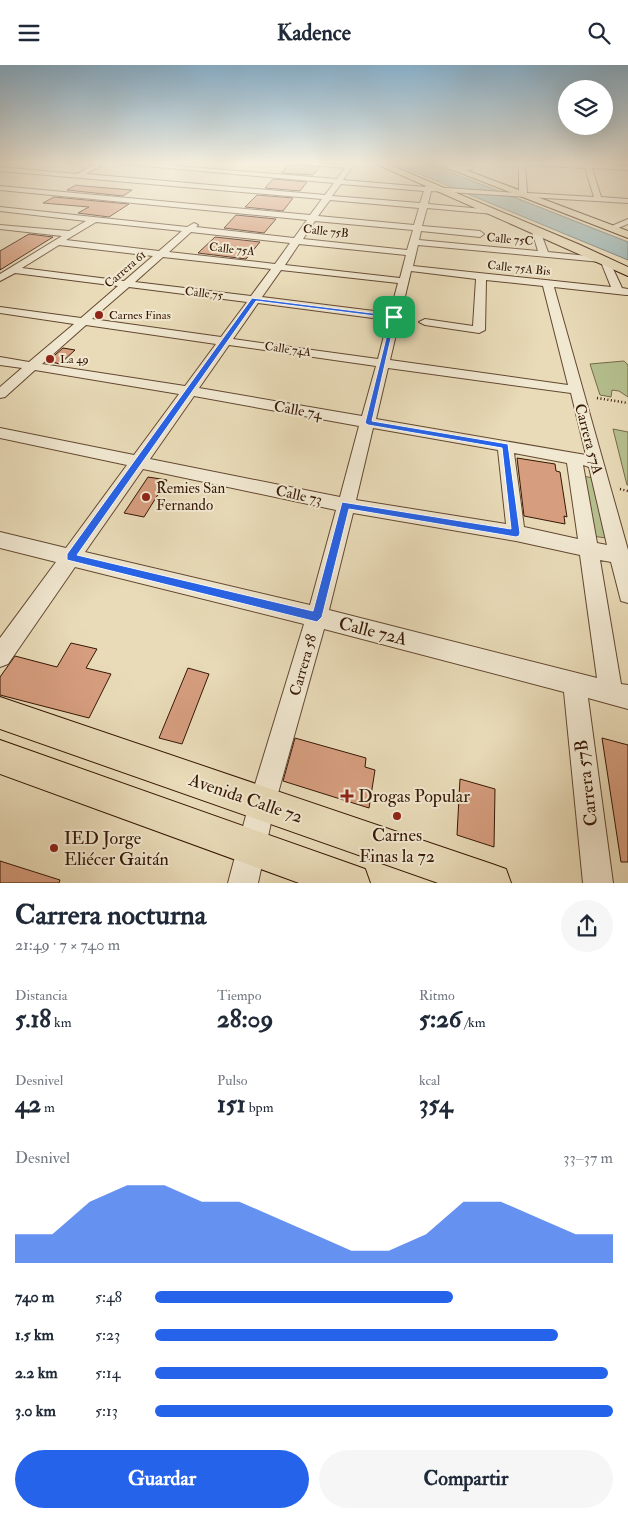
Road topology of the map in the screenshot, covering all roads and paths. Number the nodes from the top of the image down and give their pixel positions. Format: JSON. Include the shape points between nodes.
{"nodes":[{"id":1,"x":23,"y":201,"type":"edge"},
{"id":2,"x":123,"y":201,"type":"edge"},
{"id":3,"x":138,"y":201,"type":"edge"},
{"id":4,"x":222,"y":201,"type":"edge"},
{"id":5,"x":325,"y":201,"type":"edge"},
{"id":6,"x":365,"y":201,"type":"edge"},
{"id":7,"x":427,"y":201,"type":"edge"},
{"id":8,"x":468,"y":201,"type":"edge"},
{"id":9,"x":539,"y":201,"type":"edge"},
{"id":10,"x":423,"y":206,"type":"junction"},
{"id":11,"x":214,"y":208,"type":"junction"},
{"id":12,"x":5,"y":209,"type":"edge"},
{"id":13,"x":494,"y":212,"type":"junction"},
{"id":14,"x":0,"y":215,"type":"edge"},
{"id":15,"x":312,"y":218,"type":"junction"},
{"id":16,"x":95,"y":219,"type":"junction"},
{"id":17,"x":628,"y":221,"type":"edge"},
{"id":18,"x":480,"y":222,"type":"junction"},
{"id":19,"x":0,"y":227,"type":"edge"},
{"id":20,"x":610,"y":228,"type":"junction"},
{"id":21,"x":190,"y":229,"type":"junction"},
{"id":22,"x":536,"y":231,"type":"junction"},
{"id":23,"x":70,"y":234,"type":"junction"},
{"id":24,"x":628,"y":235,"type":"edge"},
{"id":25,"x":296,"y":241,"type":"junction"},
{"id":26,"x":58,"y":242,"type":"junction"},
{"id":27,"x":481,"y":249,"type":"junction"},
{"id":28,"x":162,"y":254,"type":"junction"},
{"id":29,"x":410,"y":254,"type":"junction"},
{"id":30,"x":544,"y":255,"type":"junction"},
{"id":31,"x":604,"y":260,"type":"junction"},
{"id":32,"x":509,"y":265,"type":"junction"},
{"id":33,"x":278,"y":267,"type":"junction"},
{"id":34,"x":14,"y":270,"type":"junction"},
{"id":35,"x":628,"y":272,"type":"edge"},
{"id":36,"x":481,"y":276,"type":"junction"},
{"id":37,"x":0,"y":278,"type":"edge"},
{"id":38,"x":127,"y":284,"type":"junction"},
{"id":39,"x":548,"y":284,"type":"junction"},
{"id":40,"x":623,"y":292,"type":"edge"},
{"id":41,"x":254,"y":299,"type":"junction"},
{"id":42,"x":0,"y":310,"type":"edge"},
{"id":43,"x":394,"y":317,"type":"junction"},
{"id":44,"x":84,"y":321,"type":"junction"},
{"id":45,"x":425,"y":322,"type":"dead end"},
{"id":46,"x":225,"y":340,"type":"junction"},
{"id":47,"x":0,"y":361,"type":"edge"},
{"id":48,"x":382,"y":363,"type":"junction"},
{"id":49,"x":32,"y":366,"type":"junction"},
{"id":50,"x":576,"y":390,"type":"junction"},
{"id":51,"x":189,"y":391,"type":"junction"},
{"id":52,"x":0,"y":394,"type":"edge"},
{"id":53,"x":596,"y":398,"type":"dead end"},
{"id":54,"x":628,"y":403,"type":"edge"},
{"id":55,"x":368,"y":423,"type":"junction"},
{"id":56,"x":0,"y":433,"type":"edge"},
{"id":57,"x":505,"y":446,"type":"junction"},
{"id":58,"x":574,"y":458,"type":"junction"},
{"id":59,"x":596,"y":461,"type":"junction"},
{"id":60,"x":138,"y":462,"type":"junction"},
{"id":61,"x":620,"y":489,"type":"dead end"},
{"id":62,"x":628,"y":491,"type":"edge"},
{"id":63,"x":345,"y":505,"type":"junction"},
{"id":64,"x":516,"y":533,"type":"junction"},
{"id":65,"x":0,"y":540,"type":"edge"},
{"id":66,"x":587,"y":548,"type":"junction"},
{"id":67,"x":70,"y":557,"type":"junction"},
{"id":68,"x":623,"y":557,"type":"edge"},
{"id":69,"x":628,"y":594,"type":"edge"},
{"id":70,"x":317,"y":617,"type":"junction"},
{"id":71,"x":0,"y":656,"type":"edge"},
{"id":72,"x":575,"y":684,"type":"junction"},
{"id":73,"x":620,"y":695,"type":"edge"},
{"id":74,"x":0,"y":713,"type":"edge"},
{"id":75,"x":0,"y":757,"type":"edge"},
{"id":76,"x":262,"y":804,"type":"junction"},
{"id":77,"x":252,"y":847,"type":"junction"},
{"id":78,"x":243,"y":883,"type":"edge"},
{"id":79,"x":351,"y":883,"type":"edge"},
{"id":80,"x":492,"y":883,"type":"edge"},
{"id":81,"x":598,"y":883,"type":"edge"}],
"edges":[{"from":1,"to":12,"type":"street"},
{"from":2,"to":16,"type":"street"},
{"from":3,"to":11,"type":"street"},
{"from":4,"to":11,"type":"street","name":"Carrera 61"},
{"from":5,"to":15,"type":"street"},
{"from":6,"to":10,"type":"street"},
{"from":7,"to":10,"type":"street","name":"Carrera 58"},
{"from":8,"to":13,"type":"main road"},
{"from":9,"to":20,"type":"main road"},
{"from":10,"to":18,"type":"street"},
{"from":10,"to":29,"type":"street","name":"Carrera 58"},
{"from":11,"to":15,"type":"street"},
{"from":11,"to":21,"type":"street","name":"Carrera 61"},
{"from":12,"to":14,"type":"street"},
{"from":12,"to":16,"type":"street","name":"Calle 75B"},
{"from":13,"to":18,"type":"street"},
{"from":13,"to":22,"type":"main road"},
{"from":15,"to":25,"type":"street"},
{"from":15,"to":29,"type":"street"},
{"from":16,"to":21,"type":"street","name":"Calle 75B"},
{"from":16,"to":23,"type":"street"},
{"from":17,"to":20,"type":"street"},
{"from":18,"to":27,"type":"street"},
{"from":18,"to":29,"type":"street"},
{"from":19,"to":23,"type":"street"},
{"from":20,"to":24,"type":"main road"},
{"from":21,"to":25,"type":"street","name":"Calle 75B"},
{"from":21,"to":28,"type":"street","name":"Carrera 61"},
{"from":22,"to":30,"type":"street"},
{"from":22,"to":31,"type":"main road"},
{"from":23,"to":26,"type":"street"},
{"from":25,"to":29,"type":"street","name":"Calle 75B"},
{"from":25,"to":33,"type":"street"},
{"from":26,"to":28,"type":"street","name":"Calle 75A"},
{"from":26,"to":34,"type":"street"},
{"from":27,"to":29,"type":"street","name":"Calle 75C"},
{"from":27,"to":32,"type":"street","name":"Calle 75C"},
{"from":28,"to":33,"type":"street","name":"Calle 75A"},
{"from":28,"to":38,"type":"street","name":"Carrera 61"},
{"from":29,"to":33,"type":"street","name":"Calle 75A"},
{"from":29,"to":36,"type":"street","name":"Calle 75A Bis"},
{"from":29,"to":43,"type":"street","name":"Carrera 58"},
{"from":30,"to":31,"type":"street","name":"Calle 75C"},
{"from":30,"to":32,"type":"street","name":"Calle 75C"},
{"from":31,"to":35,"type":"main road"},
{"from":31,"to":40,"type":"street"},
{"from":32,"to":36,"type":"street","name":"Calle 75A Bis"},
{"from":32,"to":39,"type":"street","name":"Calle 75A Bis"},
{"from":33,"to":41,"type":"street"},
{"from":34,"to":37,"type":"street"},
{"from":34,"to":38,"type":"street","name":"Calle 75"},
{"from":36,"to":45,"type":"street","via":[[479,330]]},
{"from":38,"to":41,"type":"street","name":"Calle 75"},
{"from":38,"to":44,"type":"street","name":"Carrera 61"},
{"from":39,"to":40,"type":"street","name":"Calle 75A Bis"},
{"from":39,"to":50,"type":"street","name":"Carrera 57A"},
{"from":41,"to":43,"type":"street","name":"Calle 75"},
{"from":41,"to":46,"type":"street"},
{"from":42,"to":44,"type":"street","name":"Calle 74A"},
{"from":43,"to":48,"type":"street","name":"Carrera 58"},
{"from":44,"to":46,"type":"street","name":"Calle 74A"},
{"from":44,"to":49,"type":"street","name":"Carrera 61"},
{"from":46,"to":48,"type":"street","name":"Calle 74A"},
{"from":46,"to":51,"type":"street"},
{"from":47,"to":49,"type":"street","name":"Calle 74"},
{"from":48,"to":50,"type":"street","name":"Calle 74A"},
{"from":48,"to":55,"type":"street","name":"Carrera 58"},
{"from":49,"to":51,"type":"street","name":"Calle 74"},
{"from":49,"to":52,"type":"street","name":"Carrera 61"},
{"from":50,"to":59,"type":"street","name":"Carrera 57A"},
{"from":51,"to":55,"type":"street","name":"Calle 74"},
{"from":51,"to":60,"type":"street"},
{"from":53,"to":54,"type":"path"},
{"from":55,"to":57,"type":"street","name":"Calle 74"},
{"from":55,"to":63,"type":"street","name":"Carrera 58"},
{"from":56,"to":60,"type":"street","name":"Calle 73"},
{"from":57,"to":58,"type":"street","name":"Calle 74"},
{"from":57,"to":64,"type":"street"},
{"from":58,"to":59,"type":"street","name":"Calle 74"},
{"from":58,"to":66,"type":"street","name":"Carrera 57A"},
{"from":59,"to":68,"type":"street","name":"Carrera 57A"},
{"from":60,"to":63,"type":"street","name":"Calle 73"},
{"from":60,"to":67,"type":"street"},
{"from":61,"to":62,"type":"path"},
{"from":63,"to":64,"type":"street","name":"Calle 73"},
{"from":63,"to":70,"type":"street","name":"Carrera 58"},
{"from":64,"to":66,"type":"street","name":"Calle 73"},
{"from":65,"to":67,"type":"street","name":"Calle 72A"},
{"from":66,"to":68,"type":"street","name":"Calle 73"},
{"from":66,"to":73,"type":"street","name":"Carrera 57A"},
{"from":67,"to":70,"type":"street","name":"Calle 72A"},
{"from":67,"to":71,"type":"street"},
{"from":68,"to":69,"type":"street","name":"Carrera 57A"},
{"from":70,"to":72,"type":"street","name":"Calle 72A"},
{"from":70,"to":76,"type":"street","name":"Carrera 58"},
{"from":72,"to":73,"type":"street","name":"Calle 72A"},
{"from":72,"to":81,"type":"street","name":"Carrera 57B"},
{"from":74,"to":76,"type":"main road","name":"Avenida Calle 72"},
{"from":75,"to":77,"type":"main road"},
{"from":76,"to":77,"type":"street","name":"Carrera 58"},
{"from":76,"to":80,"type":"main road","name":"Avenida Calle 72"},
{"from":77,"to":78,"type":"street","name":"Carrera 58"},
{"from":77,"to":79,"type":"main road"}]}
